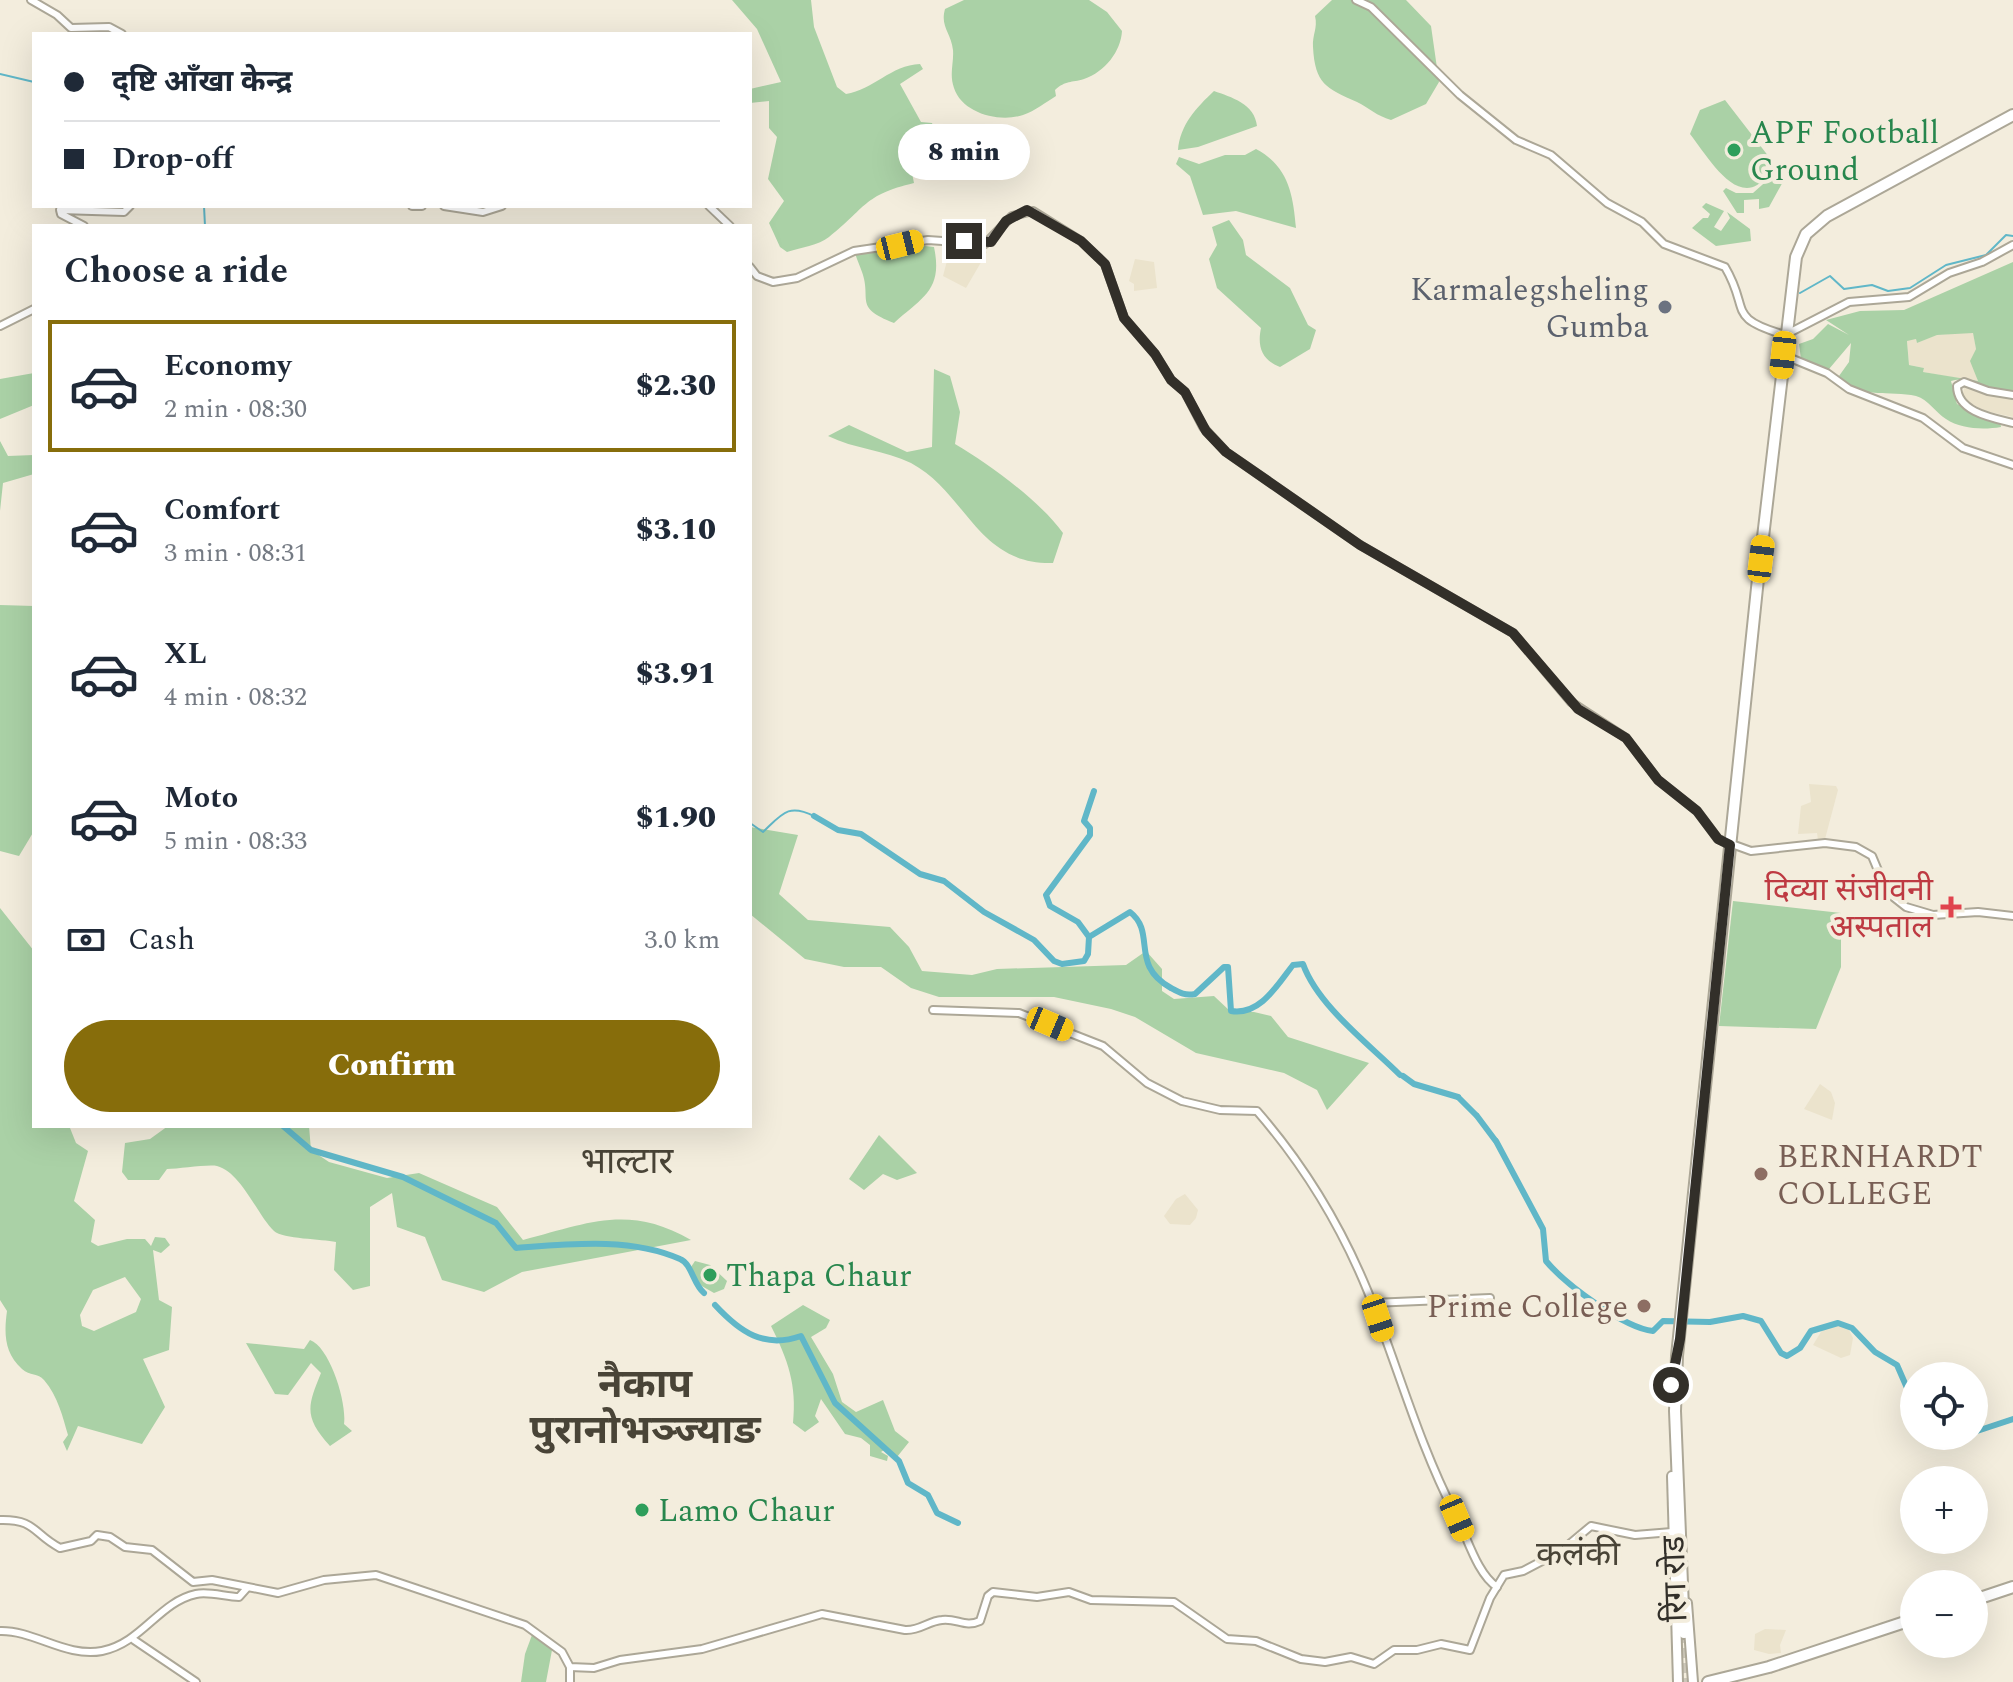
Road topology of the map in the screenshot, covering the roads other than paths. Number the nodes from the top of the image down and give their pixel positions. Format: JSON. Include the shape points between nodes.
{"nodes":[{"id":1,"x":31,"y":0,"type":"edge"},
{"id":2,"x":1356,"y":0,"type":"edge"},
{"id":3,"x":118,"y":32,"type":"edge"},
{"id":4,"x":2013,"y":115,"type":"edge"},
{"id":5,"x":128,"y":208,"type":"edge"},
{"id":6,"x":458,"y":208,"type":"edge"},
{"id":7,"x":497,"y":208,"type":"edge"},
{"id":8,"x":711,"y":208,"type":"edge"},
{"id":9,"x":80,"y":224,"type":"edge"},
{"id":10,"x":728,"y":224,"type":"edge"},
{"id":11,"x":2013,"y":245,"type":"edge"},
{"id":12,"x":752,"y":270,"type":"edge"},
{"id":13,"x":32,"y":310,"type":"edge"},
{"id":14,"x":0,"y":326,"type":"edge"},
{"id":15,"x":1785,"y":335,"type":"junction"},
{"id":16,"x":1783,"y":355,"type":"junction"},
{"id":17,"x":2013,"y":395,"type":"edge"},
{"id":18,"x":2013,"y":423,"type":"edge"},
{"id":19,"x":2013,"y":465,"type":"edge"},
{"id":20,"x":1730,"y":845,"type":"junction"},
{"id":21,"x":2013,"y":916,"type":"edge"},
{"id":22,"x":933,"y":1010,"type":"dead end"},
{"id":23,"x":1490,"y":1298,"type":"dead end"},
{"id":24,"x":1372,"y":1303,"type":"junction"},
{"id":25,"x":1675,"y":1476,"type":"junction"},
{"id":26,"x":0,"y":1520,"type":"edge"},
{"id":27,"x":1672,"y":1532,"type":"junction"},
{"id":28,"x":1497,"y":1587,"type":"junction"},
{"id":29,"x":2013,"y":1587,"type":"edge"},
{"id":30,"x":247,"y":1588,"type":"junction"},
{"id":31,"x":1988,"y":1595,"type":"edge"},
{"id":32,"x":1900,"y":1623,"type":"edge"},
{"id":33,"x":0,"y":1631,"type":"edge"},
{"id":34,"x":1682,"y":1633,"type":"tunnel mouth"},
{"id":35,"x":134,"y":1640,"type":"junction"},
{"id":36,"x":570,"y":1667,"type":"junction"},
{"id":37,"x":196,"y":1682,"type":"edge"},
{"id":38,"x":570,"y":1682,"type":"edge"},
{"id":39,"x":1678,"y":1682,"type":"edge"},
{"id":40,"x":1693,"y":1682,"type":"edge"},
{"id":41,"x":1708,"y":1682,"type":"edge"}],
"edges":[{"from":1,"to":3,"type":"street","via":[[71,28],[109,27]]},
{"from":2,"to":15,"type":"street","via":[[1371,7],[1460,95],[1516,140],[1551,155],[1664,244],[1725,267],[1745,319]]},
{"from":4,"to":15,"type":"highway","via":[[1813,227],[1796,257]]},
{"from":5,"to":9,"type":"street","via":[[60,210]]},
{"from":6,"to":7,"type":"street"},
{"from":8,"to":10,"type":"street"},
{"from":11,"to":15,"type":"street","via":[[1909,297],[1849,302]]},
{"from":12,"to":20,"type":"street","via":[[773,282],[797,278],[854,251],[928,240],[985,244],[1013,215],[1027,210],[1038,214],[1081,241],[1105,264],[1124,318],[1226,452],[1360,545],[1513,633],[1578,709],[1626,738],[1658,780]]},
{"from":13,"to":14,"type":"street"},
{"from":15,"to":16,"type":"highway"},
{"from":16,"to":19,"type":"street","via":[[1923,418],[1963,448]]},
{"from":16,"to":20,"type":"highway"},
{"from":17,"to":18,"type":"street","via":[[1964,382],[1957,386],[1965,406]]},
{"from":20,"to":21,"type":"street","via":[[1751,851],[1825,843],[1856,847],[1872,856],[1888,893],[1906,907],[1939,915]]},
{"from":20,"to":25,"type":"highway","via":[[1671,1385]]},
{"from":22,"to":24,"type":"street","via":[[1019,1013],[1103,1046],[1147,1083],[1182,1101],[1257,1111],[1324,1200]]},
{"from":23,"to":24,"type":"street"},
{"from":24,"to":28,"type":"street","via":[[1425,1454],[1468,1544]]},
{"from":25,"to":27,"type":"main road","name":"रिंग रोड"},
{"from":25,"to":34,"type":"highway"},
{"from":25,"to":40,"type":"main road","via":[[1682,1499]]},
{"from":26,"to":30,"type":"street","via":[[31,1524],[60,1548],[104,1534],[125,1547],[152,1550],[193,1582],[212,1580]]},
{"from":27,"to":28,"type":"street","via":[[1635,1535],[1591,1526],[1561,1551],[1504,1575]]},
{"from":27,"to":39,"type":"main road","name":"रिंग रोड"},
{"from":28,"to":36,"type":"street","via":[[1470,1650],[1441,1644],[1394,1650],[1374,1664],[1351,1657],[1301,1659],[1256,1641],[1227,1639],[1174,1602],[1091,1600],[1069,1592],[1037,1597],[993,1592],[980,1621],[972,1625],[941,1620],[917,1631],[822,1614],[702,1649],[594,1668]]},
{"from":29,"to":31,"type":"highway"},
{"from":30,"to":35,"type":"street","via":[[239,1597],[187,1597],[154,1618]]},
{"from":30,"to":36,"type":"street","via":[[278,1593],[324,1580],[386,1577],[525,1625],[562,1652]]},
{"from":32,"to":41,"type":"highway"},
{"from":33,"to":35,"type":"street","via":[[17,1630],[46,1643],[92,1652]]},
{"from":35,"to":37,"type":"street"},
{"from":36,"to":38,"type":"street"}]}
